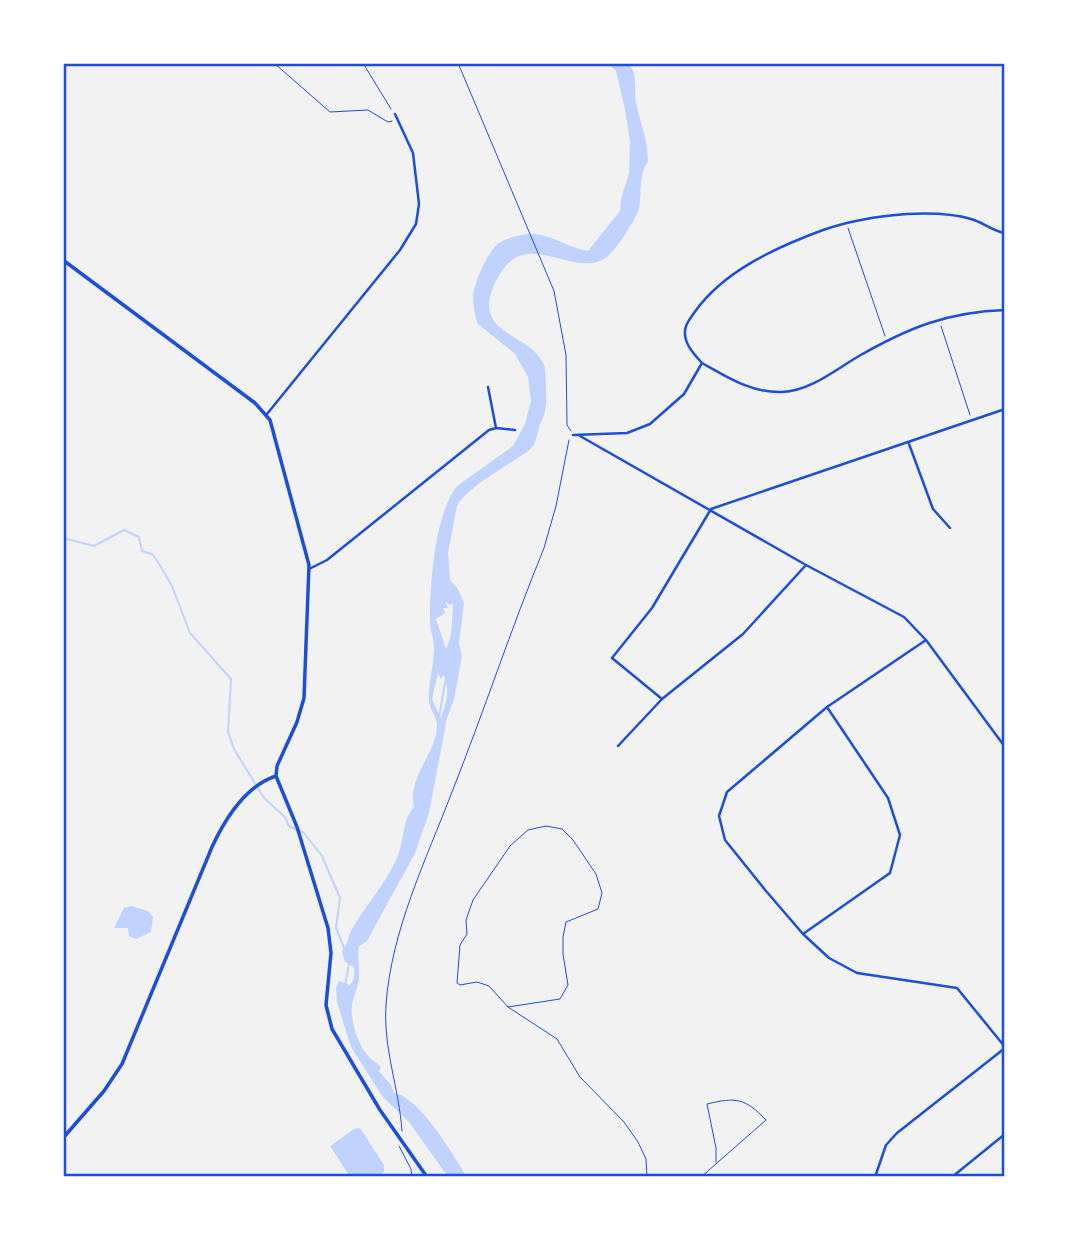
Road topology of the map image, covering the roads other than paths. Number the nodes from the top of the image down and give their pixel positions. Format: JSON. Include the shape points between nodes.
{"nodes":[{"id":1,"x":396,"y":114,"type":"road end"},
{"id":2,"x":1005,"y":233,"type":"edge"},
{"id":3,"x":63,"y":260,"type":"edge"},
{"id":4,"x":1005,"y":310,"type":"edge"},
{"id":5,"x":702,"y":363,"type":"junction"},
{"id":6,"x":488,"y":387,"type":"dead end"},
{"id":7,"x":1005,"y":409,"type":"edge"},
{"id":8,"x":267,"y":414,"type":"junction"},
{"id":9,"x":496,"y":428,"type":"junction"},
{"id":10,"x":515,"y":430,"type":"dead end"},
{"id":11,"x":573,"y":435,"type":"dead end"},
{"id":12,"x":579,"y":435,"type":"junction"},
{"id":13,"x":909,"y":443,"type":"junction"},
{"id":14,"x":711,"y":509,"type":"junction"},
{"id":15,"x":950,"y":528,"type":"dead end"},
{"id":16,"x":806,"y":565,"type":"junction"},
{"id":17,"x":309,"y":569,"type":"junction"},
{"id":18,"x":926,"y":640,"type":"junction"},
{"id":19,"x":662,"y":699,"type":"junction"},
{"id":20,"x":827,"y":706,"type":"junction"},
{"id":21,"x":618,"y":746,"type":"dead end"},
{"id":22,"x":1005,"y":747,"type":"edge"},
{"id":23,"x":276,"y":776,"type":"junction"},
{"id":24,"x":803,"y":934,"type":"junction"},
{"id":25,"x":1005,"y":1048,"type":"edge"},
{"id":26,"x":1005,"y":1134,"type":"edge"},
{"id":27,"x":63,"y":1138,"type":"edge"},
{"id":28,"x":716,"y":1162,"type":"junction"},
{"id":29,"x":426,"y":1177,"type":"edge"},
{"id":30,"x":701,"y":1177,"type":"edge"},
{"id":31,"x":875,"y":1177,"type":"edge"},
{"id":32,"x":952,"y":1177,"type":"edge"}],
"edges":[{"from":1,"to":8,"type":"street","via":[[414,162],[419,204],[416,224]]},
{"from":2,"to":5,"type":"street","via":[[972,219],[896,215],[846,224],[789,244],[728,278],[700,305],[684,333]]},
{"from":3,"to":8,"type":"street"},
{"from":4,"to":5,"type":"street","via":[[970,311],[938,319],[801,389],[783,392],[744,386]]},
{"from":5,"to":12,"type":"street","via":[[684,394],[650,424],[626,433]]},
{"from":6,"to":9,"type":"street"},
{"from":7,"to":13,"type":"street"},
{"from":8,"to":17,"type":"street"},
{"from":9,"to":10,"type":"street"},
{"from":9,"to":17,"type":"street","via":[[327,560]]},
{"from":11,"to":12,"type":"street"},
{"from":12,"to":14,"type":"street"},
{"from":13,"to":14,"type":"street"},
{"from":13,"to":15,"type":"street","via":[[933,509]]},
{"from":14,"to":16,"type":"street"},
{"from":14,"to":19,"type":"street","via":[[652,608],[611,658]]},
{"from":16,"to":18,"type":"street","via":[[904,617]]},
{"from":16,"to":19,"type":"street","via":[[743,634]]},
{"from":17,"to":23,"type":"street","via":[[304,698]]},
{"from":18,"to":20,"type":"street"},
{"from":18,"to":22,"type":"street"},
{"from":19,"to":21,"type":"street"},
{"from":20,"to":24,"type":"street","via":[[888,798],[901,835],[890,873]]},
{"from":20,"to":24,"type":"street","via":[[727,792],[719,816],[724,840]]},
{"from":23,"to":27,"type":"street","via":[[251,792],[218,835],[118,1071]]},
{"from":23,"to":29,"type":"street","via":[[297,827],[330,937],[326,1005],[332,1030]]},
{"from":24,"to":25,"type":"street","via":[[829,958],[857,973],[957,988]]},
{"from":25,"to":31,"type":"street","via":[[897,1133],[886,1145]]},
{"from":26,"to":32,"type":"street"},
{"from":28,"to":28,"type":"lane","via":[[766,1120],[745,1101],[707,1104]]},
{"from":28,"to":30,"type":"lane"}]}
